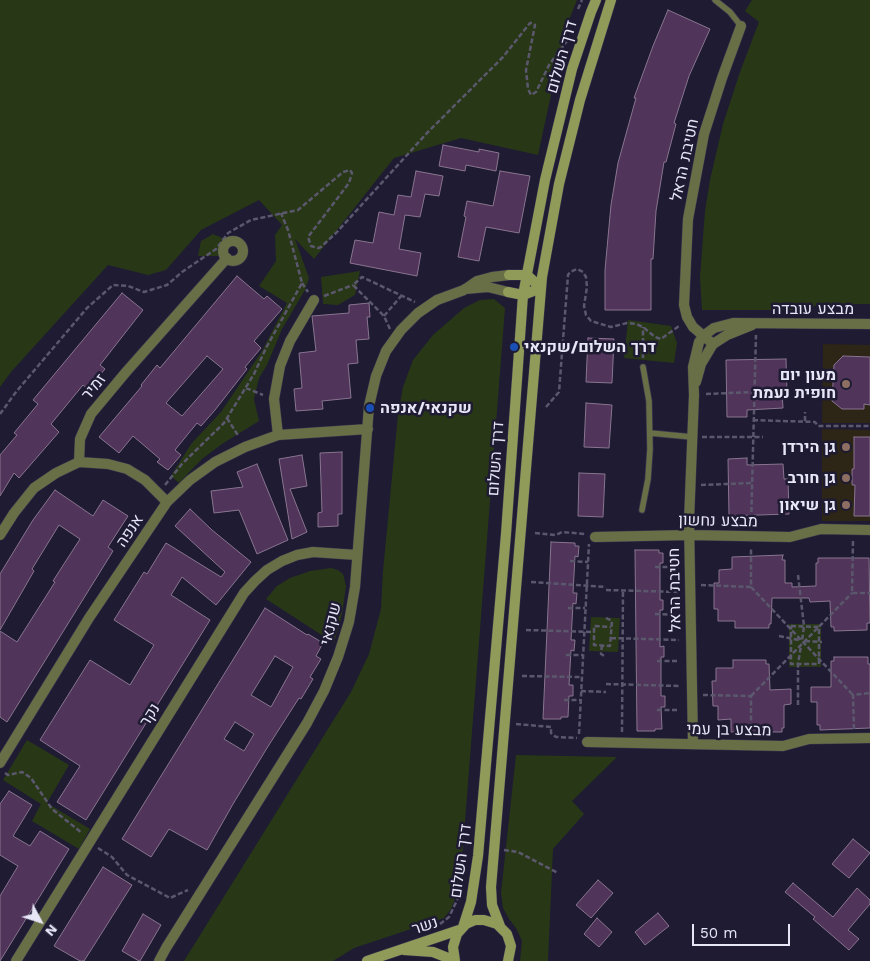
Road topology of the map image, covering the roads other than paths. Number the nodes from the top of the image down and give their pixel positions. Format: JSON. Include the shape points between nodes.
{"nodes":[{"id":1,"x":596,"y":0,"type":"edge"},
{"id":2,"x":611,"y":0,"type":"edge"},
{"id":3,"x":715,"y":0,"type":"edge"},
{"id":4,"x":741,"y":26,"type":"joint"},
{"id":5,"x":227,"y":258,"type":"dead end"},
{"id":6,"x":527,"y":275,"type":"junction"},
{"id":7,"x":541,"y":288,"type":"junction"},
{"id":8,"x":464,"y":290,"type":"junction"},
{"id":9,"x":523,"y":295,"type":"junction"},
{"id":10,"x":314,"y":300,"type":"road end"},
{"id":11,"x":756,"y":324,"type":"junction"},
{"id":12,"x":870,"y":324,"type":"edge"},
{"id":13,"x":703,"y":336,"type":"junction"},
{"id":14,"x":713,"y":344,"type":"junction"},
{"id":15,"x":643,"y":367,"type":"road end"},
{"id":16,"x":694,"y":395,"type":"junction"},
{"id":17,"x":368,"y":429,"type":"junction"},
{"id":18,"x":650,"y":433,"type":"junction"},
{"id":19,"x":278,"y":435,"type":"junction"},
{"id":20,"x":692,"y":437,"type":"junction"},
{"id":21,"x":79,"y":462,"type":"junction"},
{"id":22,"x":168,"y":502,"type":"junction"},
{"id":23,"x":642,"y":510,"type":"dead end"},
{"id":24,"x":870,"y":530,"type":"edge"},
{"id":25,"x":0,"y":535,"type":"edge"},
{"id":26,"x":690,"y":535,"type":"junction"},
{"id":27,"x":591,"y":538,"type":"road end"},
{"id":28,"x":357,"y":555,"type":"junction"},
{"id":29,"x":870,"y":738,"type":"edge"},
{"id":30,"x":583,"y":740,"type":"road end"},
{"id":31,"x":693,"y":744,"type":"junction"},
{"id":32,"x":0,"y":763,"type":"edge"},
{"id":33,"x":500,"y":926,"type":"junction"},
{"id":34,"x":461,"y":928,"type":"junction"},
{"id":35,"x":400,"y":950,"type":"junction"},
{"id":36,"x":16,"y":961,"type":"edge"},
{"id":37,"x":159,"y":961,"type":"edge"},
{"id":38,"x":367,"y":961,"type":"edge"},
{"id":39,"x":454,"y":961,"type":"edge"},
{"id":40,"x":508,"y":961,"type":"edge"}],
"edges":[{"from":1,"to":6,"type":"street","name":"דרך השלום","via":[[572,69],[545,180]]},
{"from":2,"to":7,"type":"street","name":"דרך השלום","via":[[580,100],[559,184]]},
{"from":3,"to":4,"type":"lane","name":"חטיבת הראל"},
{"from":4,"to":13,"type":"street","name":"חטיבת הראל","via":[[704,134],[688,219],[684,305],[691,324]]},
{"from":5,"to":21,"type":"street","name":"זמיר","via":[[91,414],[80,439]]},
{"from":6,"to":7,"type":"street"},
{"from":6,"to":8,"type":"street","name":"שקנאי","via":[[476,281]]},
{"from":6,"to":9,"type":"street","name":"דרך השלום"},
{"from":7,"to":9,"type":"street"},
{"from":7,"to":33,"type":"street","name":"דרך השלום","via":[[491,887],[492,905]]},
{"from":8,"to":9,"type":"street","name":"שקנאי","via":[[488,287]]},
{"from":8,"to":17,"type":"street","name":"שקנאי","via":[[437,300],[400,330],[386,351],[376,376]]},
{"from":9,"to":34,"type":"street","name":"דרך השלום","via":[[478,856],[471,902]]},
{"from":10,"to":19,"type":"street","via":[[290,340],[280,366],[274,398]]},
{"from":11,"to":12,"type":"street","name":"מבצע עובדה"},
{"from":11,"to":13,"type":"street","name":"מבצע עובדה","via":[[726,324]]},
{"from":11,"to":14,"type":"street","name":"מבצע עובדה","via":[[727,334]]},
{"from":13,"to":14,"type":"street","name":"חטיבת הראל"},
{"from":13,"to":16,"type":"street","name":"חטיבת הראל","via":[[694,358]]},
{"from":14,"to":16,"type":"street","name":"חטיבת הראל","via":[[701,364]]},
{"from":15,"to":18,"type":"lane"},
{"from":16,"to":20,"type":"street","name":"חטיבת הראל"},
{"from":17,"to":19,"type":"street","name":"אנפה"},
{"from":17,"to":28,"type":"street","name":"שקנאי"},
{"from":18,"to":20,"type":"lane"},
{"from":18,"to":23,"type":"lane","via":[[648,479]]},
{"from":19,"to":22,"type":"street","name":"אנפה","via":[[215,462]]},
{"from":20,"to":26,"type":"street","name":"חטיבת הראל"},
{"from":21,"to":22,"type":"street","via":[[127,469]]},
{"from":21,"to":25,"type":"street","via":[[56,472],[34,488]]},
{"from":22,"to":32,"type":"street","name":"אנפה","via":[[89,618]]},
{"from":24,"to":26,"type":"street","name":"מבצע נחשון","via":[[821,529],[790,537]]},
{"from":26,"to":27,"type":"street","name":"מבצע נחשון"},
{"from":26,"to":31,"type":"street","name":"חטיבת הראל"},
{"from":28,"to":36,"type":"street","name":"נקר","via":[[313,552],[297,555],[255,580],[235,607]]},
{"from":28,"to":37,"type":"street","name":"שקנאי","via":[[348,622],[324,690],[307,723]]},
{"from":29,"to":31,"type":"street","name":"מבצע בן עמי","via":[[809,739],[783,746]]},
{"from":30,"to":31,"type":"street","name":"מבצע בן עמי"},
{"from":33,"to":34,"type":"street","name":"נשר","via":[[479,920]]},
{"from":33,"to":40,"type":"street","name":"דרך השלום","via":[[510,942]]},
{"from":34,"to":35,"type":"street","name":"נשר"},
{"from":34,"to":39,"type":"street","name":"דרך השלום","via":[[452,947]]},
{"from":35,"to":38,"type":"street","name":"נשר"},
{"from":35,"to":39,"type":"street","name":"נשר","via":[[433,952]]}]}
